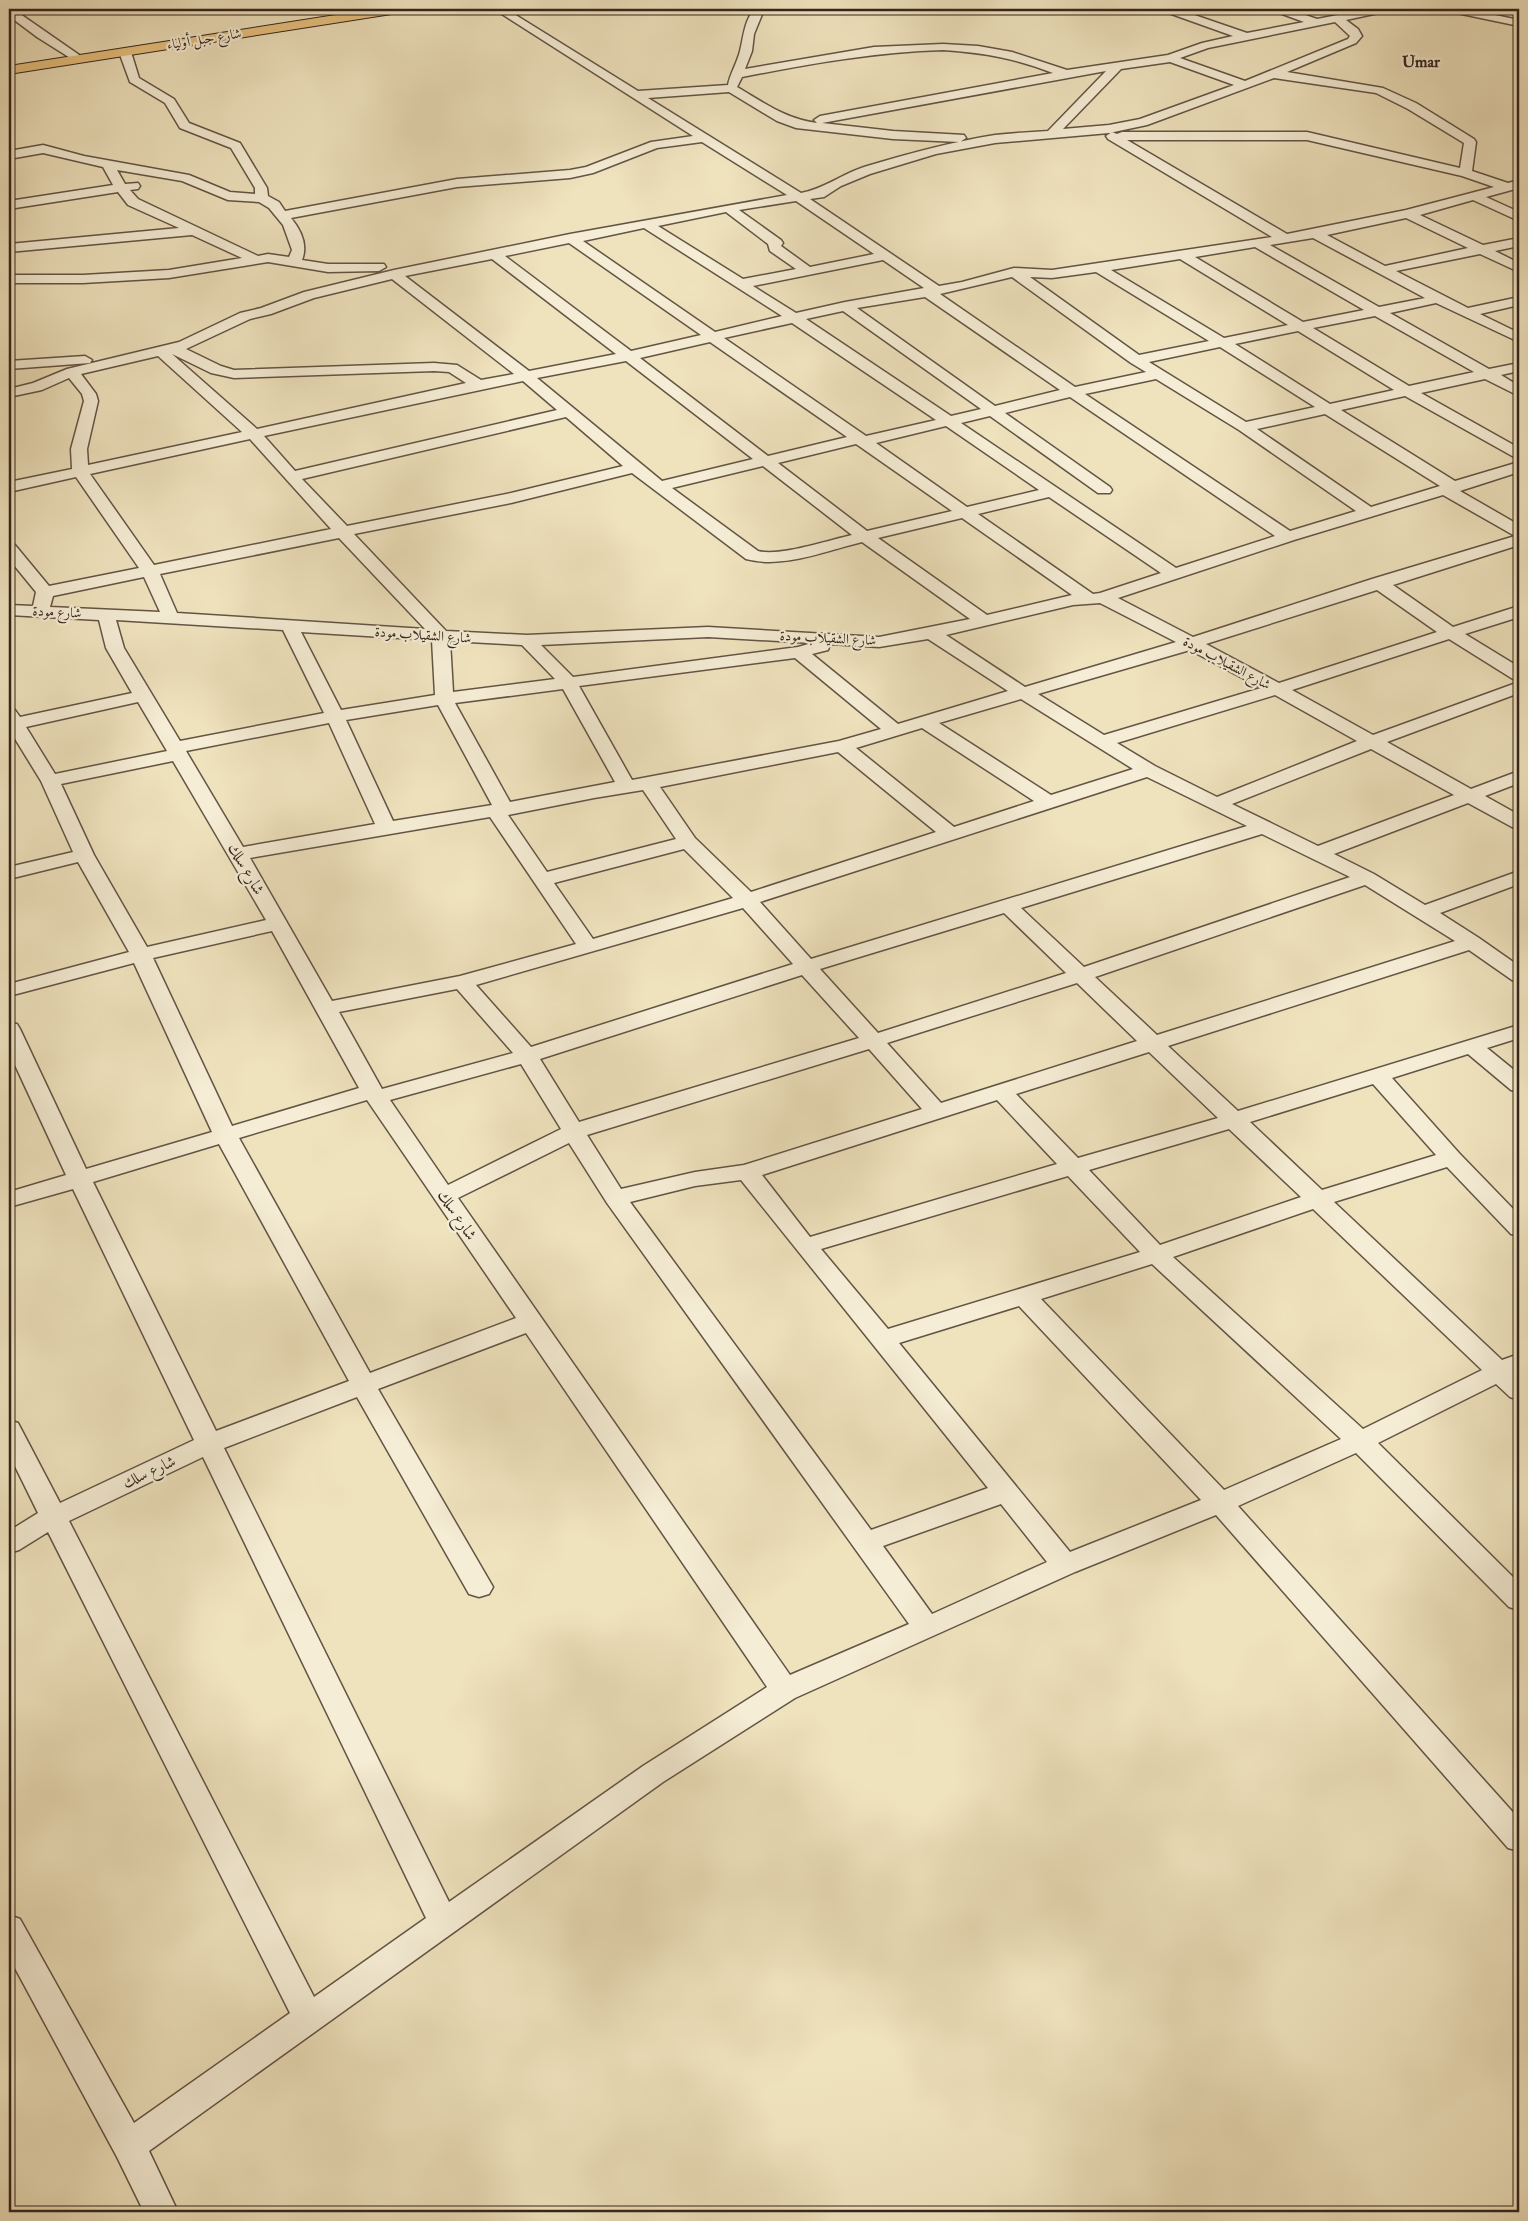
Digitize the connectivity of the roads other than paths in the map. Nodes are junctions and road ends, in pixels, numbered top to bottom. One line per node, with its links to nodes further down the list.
1 (398, 9): 10 (highway, شارع جبل أولياء)
2 (499, 9): 25 (street)
3 (773, 9): 8 (street)
4 (1167, 9): 14 (street)
5 (1278, 9): 12 (street)
6 (1384, 9): 11 (street)
7 (1452, 9): 13 (street)
8 (757, 10): 20 (street)
9 (9, 11): 17 (street)
10 (371, 11): 15 (highway, شارع جبل أولياء)
11 (1337, 18): 12 (street); 22 (street)
12 (1316, 22): 14 (street)
13 (1519, 23)
14 (1246, 37): 16 (street)
15 (125, 52): 17 (highway, شارع جبل أولياء); 39 (street)
16 (1171, 58): 18 (street); 23 (street)
17 (79, 59): 19 (highway, شارع جبل أولياء)
18 (1117, 67): 21 (street); 27 (street)
19 (9, 70)
20 (737, 74): 21 (street); 24 (street)
21 (1066, 74): 26 (street)
22 (1272, 74): 23 (street); 33 (street)
23 (1244, 85): 27 (street)
24 (731, 88): 25 (street); 26 (street)
25 (637, 96): 29 (street)
26 (796, 124): 30 (street)
27 (1050, 135): 30 (street)
28 (1111, 136): 30 (street); 33 (street); 49 (street)
29 (704, 138): 37 (street); 43 (street)
30 (995, 139): 37 (street)
31 (9, 155): 32 (street)
32 (108, 164): 34 (street); 36 (street)
33 (1466, 173): 35 (street)
34 (185, 178): 36 (street); 39 (street)
35 (1513, 185): 38 (street)
36 (121, 188): 40 (street); 46 (street)
37 (797, 196): 41 (street); 55 (street)
38 (1474, 196): 42 (street); 44 (street)
39 (262, 198): 43 (street)
40 (9, 206)
41 (728, 208): 45 (street); 63 (street)
42 (1408, 214): 47 (street); 53 (street)
43 (284, 215): 58 (street)
44 (1519, 217)
45 (648, 225): 48 (street); 67 (street)
46 (193, 231): 52 (street); 57 (street)
47 (1316, 234): 49 (street); 62 (street)
48 (570, 238): 54 (street); 76 (street)
49 (1285, 239): 51 (street)
50 (1519, 242): 53 (street)
51 (1257, 243): 56 (street); 72 (street)
52 (9, 248)
53 (1483, 250): 61 (street); 62 (street)
54 (494, 254): 59 (street); 81 (street)
55 (885, 256): 63 (street); 68 (street)
56 (1182, 256): 60 (street); 75 (street)
57 (254, 260): 58 (street); 66 (street)
58 (294, 262): 59 (street)
59 (442, 264): 65 (street)
60 (1098, 268): 64 (street); 78 (street)
61 (1519, 268)
62 (1383, 270): 69 (street)
63 (807, 271): 67 (street)
64 (1014, 272): 68 (street); 82 (street)
65 (394, 274): 79 (street); 88 (street)
66 (9, 279)
67 (740, 284): 74 (street)
68 (932, 292): 71 (street); 90 (street)
69 (1438, 299): 72 (street); 73 (street)
70 (1519, 301): 73 (street)
71 (845, 306): 74 (street); 96 (street)
72 (1376, 312): 75 (street); 87 (street)
73 (1465, 312): 77 (street)
74 (793, 317): 76 (street); 97 (street)
75 (1300, 327): 78 (street); 91 (street)
76 (710, 336): 81 (street); 100 (street)
77 (1519, 338)
78 (1221, 342): 82 (street); 94 (street)
79 (164, 349): 80 (street); 89 (street); 99 (street)
80 (137, 356): 83 (street); 85 (street)
81 (630, 356): 88 (street); 101 (street)
82 (1136, 360): 86 (street)
83 (9, 365)
84 (1519, 367): 87 (street)
85 (72, 372): 93 (street); 104 (street)
86 (1159, 374): 90 (street); 98 (street)
87 (1488, 375): 91 (street); 92 (street)
88 (527, 377): 89 (street); 95 (street)
89 (479, 385): 99 (street)
90 (1072, 392): 96 (street); 116 (street)
91 (1408, 392): 94 (street); 102 (street)
92 (1519, 392)
93 (9, 393)
94 (1327, 409): 98 (street); 108 (street)
95 (568, 412): 103 (street); 105 (street)
96 (995, 412): 97 (street); 109 (street)
97 (951, 422): 100 (street); 110 (street)
98 (1244, 427): 112 (street)
99 (254, 434): 104 (street); 105 (street)
100 (861, 441): 101 (street); 111 (street)
101 (766, 461): 106 (street); 115 (street)
102 (1518, 465): 108 (street)
103 (635, 468): 106 (street); 113 (street)
104 (80, 471): 107 (street); 119 (street)
105 (291, 477): 113 (street)
106 (660, 486): 115 (street)
107 (9, 487)
108 (1450, 489): 112 (street); 114 (street)
109 (1104, 490)
110 (1053, 491): 111 (street); 120 (street)
111 (966, 512): 115 (street); 123 (street)
112 (1369, 513): 116 (street)
113 (342, 532): 119 (street); 133 (street)
114 (1519, 532)
115 (864, 536): 129 (street)
116 (1288, 537): 120 (street)
117 (1519, 540): 121 (street)
118 (9, 549): 122 (street)
119 (150, 571): 122 (street); 128 (street)
120 (1173, 574): 123 (street)
121 (1378, 583): 132 (street); 136 (street)
122 (45, 592): 125 (street)
123 (1095, 598): 129 (street, شارع الشقيلاب مودة); 136 (street, شارع الشقيلاب مودة)
124 (9, 610): 125 (street, شارع مودة)
125 (39, 610): 127 (street, شارع مودة)
126 (1519, 611): 132 (street)
127 (106, 614): 128 (street, شارع الشقيلاب مودة); 143 (street, شارع سلك)
128 (171, 618): 130 (street, شارع الشقيلاب مودة)
129 (985, 621): 131 (street, شارع الشقيلاب مودة)
130 (289, 625): 133 (street, شارع الشقيلاب مودة); 145 (street)
131 (931, 633): 135 (street, شارع الشقيلاب مودة); 142 (street)
132 (1451, 633): 138 (street); 141 (street)
133 (441, 636): 134 (street, شارع الشقيلاب مودة); 144 (street)
134 (527, 640): 135 (street, شارع الشقيلاب مودة); 139 (street)
135 (865, 642): 137 (street)
136 (1190, 644): 141 (street, شارع الشقيلاب مودة); 142 (street)
137 (799, 652): 139 (street); 148 (street)
138 (1519, 675)
139 (568, 682): 144 (street); 157 (street)
140 (1519, 688): 150 (street)
141 (1277, 689): 149 (street); 150 (street, شارع الشقيلاب مودة)
142 (1023, 693): 147 (street); 149 (street)
143 (142, 696): 146 (street); 152 (street, شارع سلك)
144 (444, 699): 145 (street); 161 (street)
145 (335, 716): 152 (street); 164 (street)
146 (11, 719): 155 (street)
147 (924, 722): 148 (street); 159 (street)
148 (893, 729): 151 (street)
149 (1100, 742): 153 (street)
150 (1371, 742): 158 (street, شارع الشقيلاب مودة); 160 (street)
151 (842, 746): 156 (street); 165 (street)
152 (176, 751): 155 (street); 168 (street, شارع سلك)
153 (1148, 770): 159 (street); 160 (street)
154 (1519, 776): 158 (street)
155 (50, 781): 169 (street)
156 (648, 784): 157 (street); 166 (street)
157 (626, 786): 161 (street)
158 (1467, 796): 162 (street, شارع الشقيلاب مودة); 167 (street)
159 (1050, 803): 165 (street)
160 (1215, 804): 163 (street)
161 (499, 810): 164 (street); 173 (street)
162 (1519, 824)
163 (1265, 826): 167 (street); 175 (street)
164 (386, 828): 168 (street)
165 (952, 835): 174 (street)
166 (688, 842): 173 (street); 174 (street)
167 (1318, 853): 172 (street)
168 (238, 854): 177 (street, شارع سلك)
169 (84, 855): 170 (street); 180 (street)
170 (9, 873)
171 (1519, 877): 176 (street)
172 (1367, 878): 176 (street); 182 (street)
173 (541, 880): 179 (street)
174 (747, 900): 179 (street); 181 (street)
175 (1008, 906): 181 (street); 182 (street)
176 (1422, 913): 178 (street)
177 (278, 923): 180 (street); 186 (street, شارع سلك)
178 (1472, 942): 183 (street); 190 (street)
179 (588, 947): 184 (street)
180 (141, 955): 185 (street); 200 (street)
181 (805, 967): 189 (street); 192 (street)
182 (1081, 975): 189 (street); 190 (street)
183 (1519, 976)
184 (462, 982): 186 (street); 192 (street)
185 (9, 990)
186 (327, 1008): 196 (street, شارع سلك)
187 (9, 1029): 204 (street)
188 (1519, 1031): 191 (street)
189 (873, 1041): 197 (street); 199 (street)
190 (1153, 1044): 195 (street); 198 (street)
191 (1471, 1046): 193 (street); 194 (street)
192 (527, 1056): 196 (street); 199 (street)
193 (1378, 1076): 198 (street); 201 (street)
194 (1519, 1085)
195 (1001, 1091): 197 (street); 202 (street)
196 (374, 1094): 200 (street); 205 (street, شارع سلك)
197 (937, 1112): 203 (street)
198 (1234, 1120): 202 (street); 208 (street)
199 (575, 1131): 205 (street); 206 (street)
200 (225, 1134): 204 (street); 217 (street)
201 (1451, 1158): 208 (street); 209 (street)
202 (1073, 1168): 211 (street); 212 (street)
203 (747, 1172): 206 (street); 211 (street)
204 (80, 1180): 207 (street); 221 (street)
205 (444, 1196): 214 (street, شارع سلك)
206 (614, 1198): 225 (street)
207 (9, 1200)
208 (1316, 1200): 212 (street); 216 (street)
209 (1511, 1207): 210 (street)
210 (1519, 1229)
211 (805, 1246): 215 (street)
212 (1156, 1255): 213 (street); 220 (street)
213 (1024, 1296): 215 (street); 223 (street)
214 (530, 1322): 217 (street, شارع سلك); 231 (street)
215 (883, 1339): 222 (street)
216 (1509, 1367): 218 (street); 220 (street)
217 (364, 1386): 221 (street, شارع سلك); 228 (street)
218 (1519, 1391)
219 (9, 1429): 224 (street)
220 (1360, 1441): 223 (street); 229 (street)
221 (210, 1443): 224 (street, شارع سلك); 233 (street)
222 (1006, 1492): 225 (street); 227 (street)
223 (1220, 1503): 227 (street); 232 (street)
224 (53, 1517): 226 (street, شارع سلك); 235 (street)
225 (866, 1542): 230 (street)
226 (9, 1543)
227 (1065, 1565): 230 (street)
228 (479, 1587)
229 (1519, 1600)
230 (928, 1628): 231 (street)
231 (785, 1690): 233 (street)
232 (1519, 1839)
233 (443, 1922): 235 (street)
234 (9, 1928): 236 (street)
235 (309, 2018): 236 (street)
236 (129, 2146): 237 (street)
237 (161, 2212)

